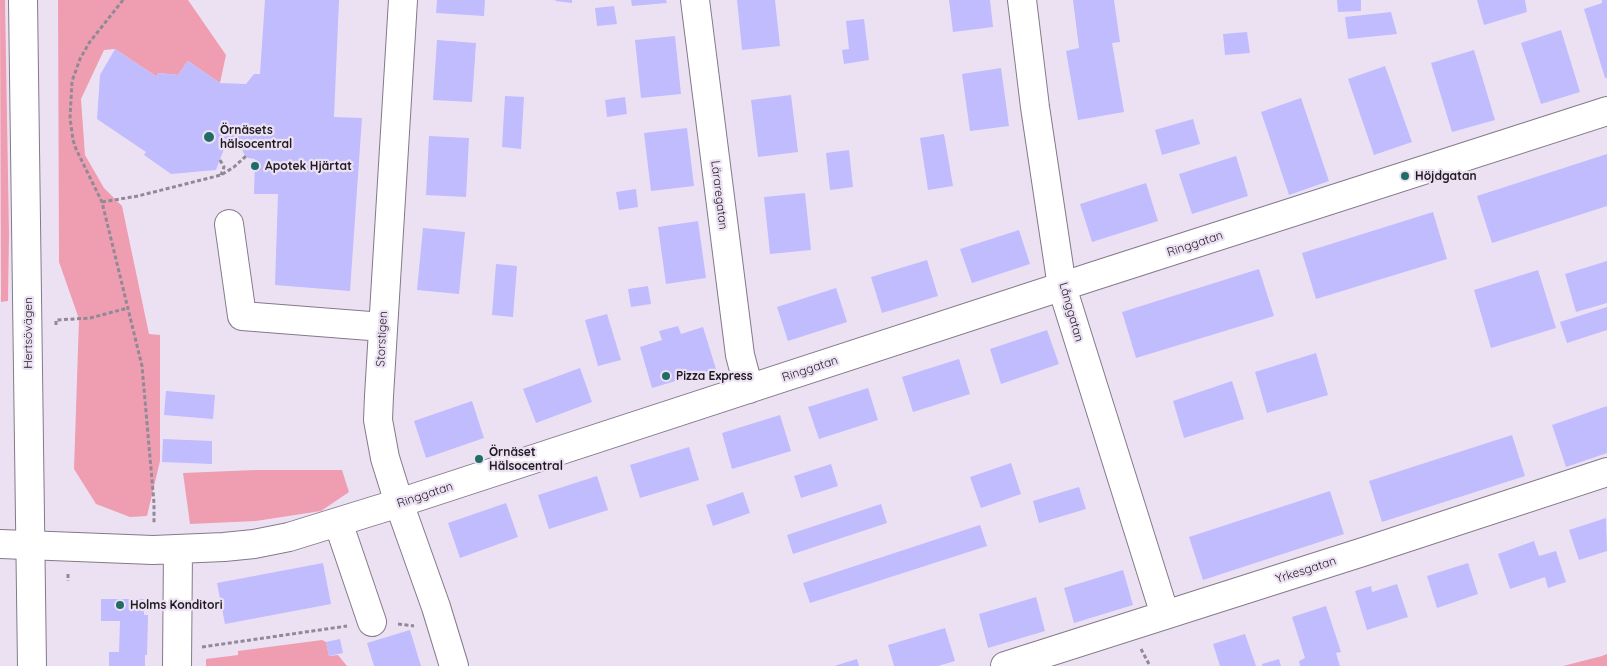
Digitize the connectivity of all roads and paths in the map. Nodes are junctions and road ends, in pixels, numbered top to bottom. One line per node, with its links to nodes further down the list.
1 (23, 0): 21 (street, Hertsövägen)
2 (123, 0): 10 (path)
3 (403, 0): 15 (street, Storstigen)
4 (696, 0): 16 (street, Läraregatan)
5 (1022, 0): 12 (street, Långgatan)
6 (1607, 111): 12 (street, Ringgatan)
7 (246, 156): 9 (path)
8 (220, 160): 9 (path)
9 (221, 175): 10 (path)
10 (102, 202): 13 (path)
11 (229, 224): 15 (street)
12 (1062, 287): 16 (street, Ringgatan); 23 (street, Långgatan)
13 (128, 308): 14 (path); 22 (path)
14 (56, 320)
15 (383, 327): 18 (street, Storstigen)
16 (748, 389): 18 (street, Ringgatan)
17 (1607, 472): 23 (street, Yrkesgatan)
18 (399, 503): 19 (street, Ringgatan); 27 (street, Storstigen)
19 (338, 522): 22 (street, Ringgatan); 24 (street)
20 (0, 544): 21 (street, Ringgatan)
21 (29, 545): 22 (street, Ringgatan); 26 (street, Hertsövägen)
22 (165, 549): 25 (street)
23 (1165, 615): 28 (street, Yrkesgatan)
24 (372, 622): 25 (path)
25 (177, 658)
26 (32, 666)
27 (454, 666)
28 (1005, 666)

